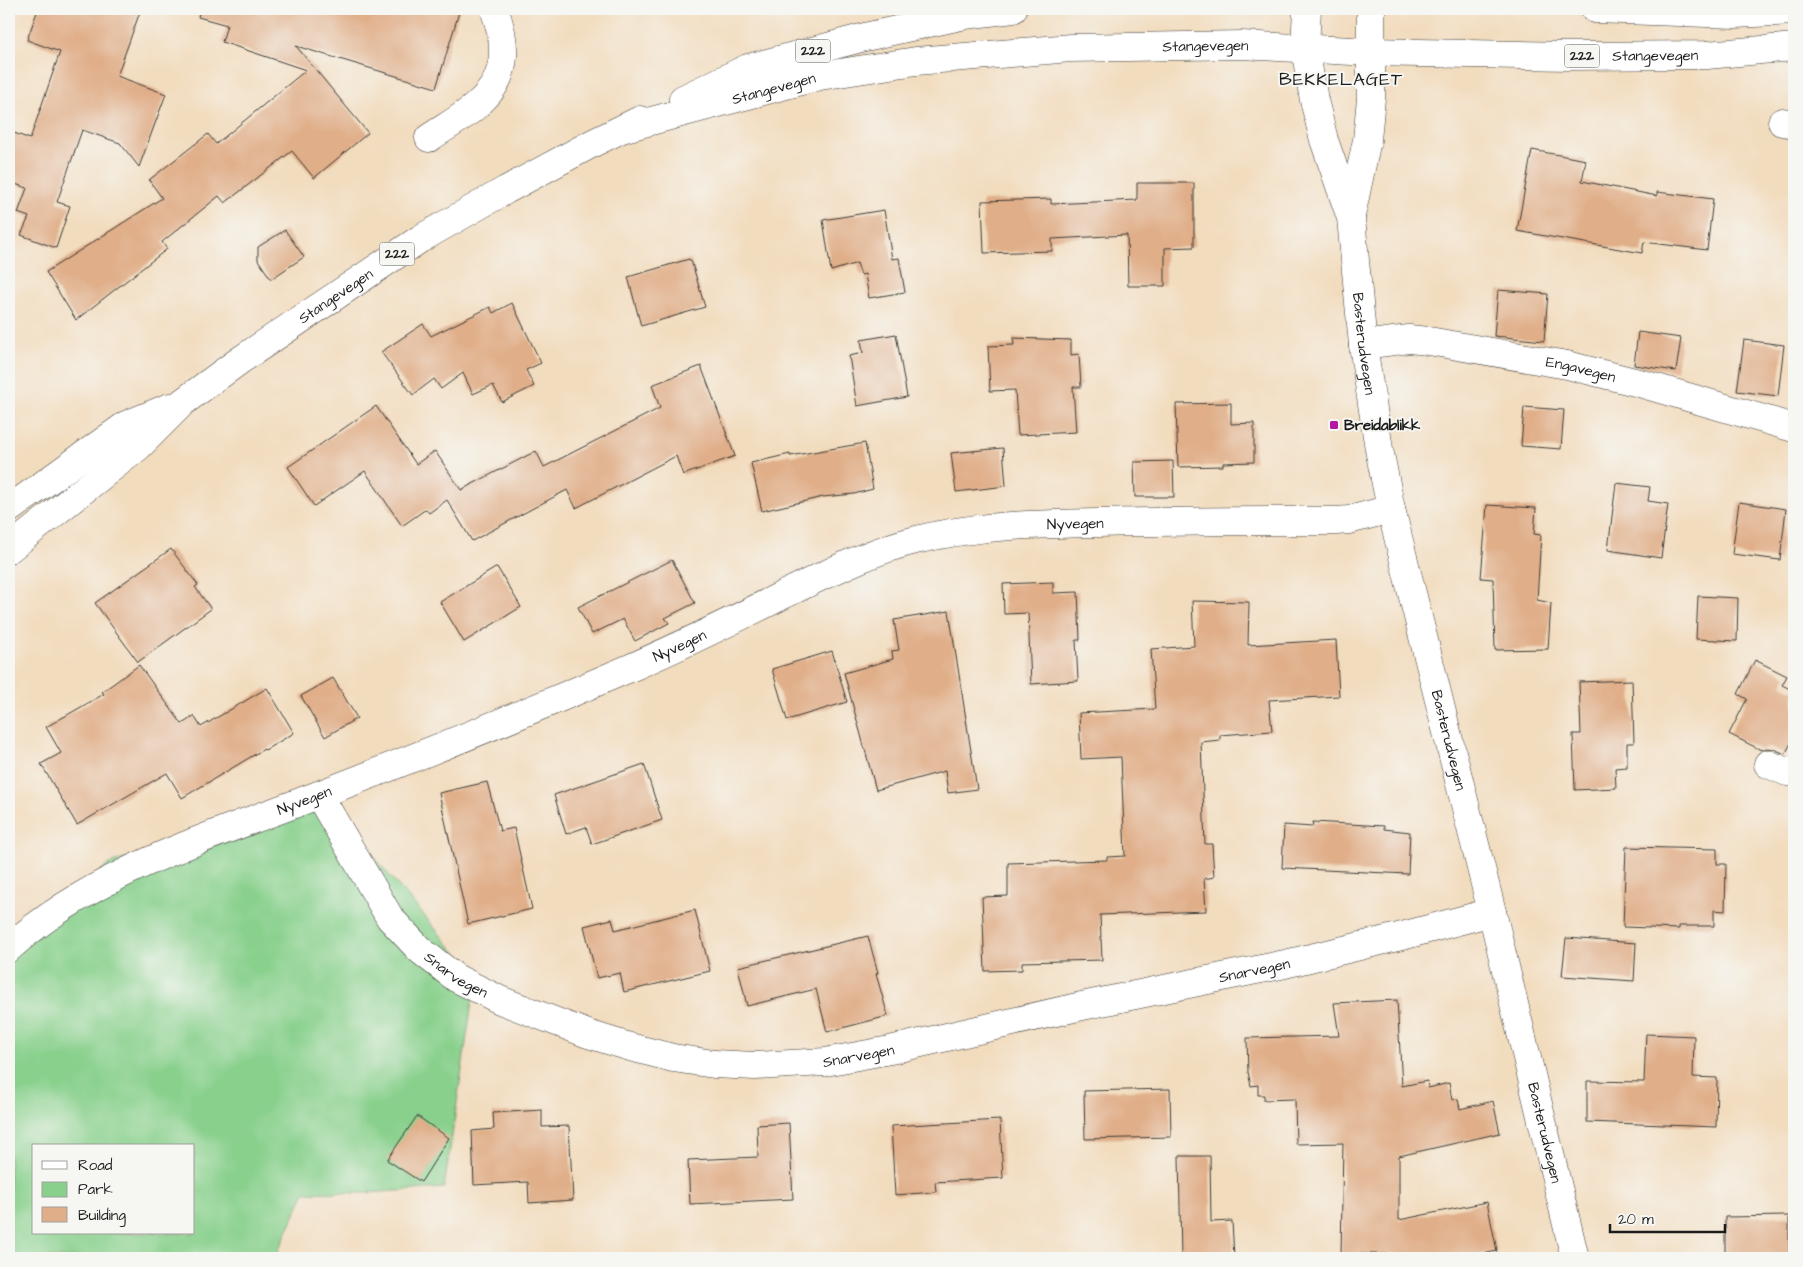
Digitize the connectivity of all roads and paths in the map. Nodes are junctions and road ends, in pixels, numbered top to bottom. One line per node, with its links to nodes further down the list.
1 (494, 9): 11 (main road)
2 (1013, 9): 10 (main road, Stangevegen / 222)
3 (1307, 9): 8 (main road, Basterudvegen)
4 (1371, 9): 9 (main road, Basterudvegen)
5 (1595, 9): 6 (main road)
6 (1794, 11)
7 (1794, 47): 9 (main road, Stangevegen / 222)
8 (1305, 48): 9 (main road, Stangevegen / 222); 10 (main road, Stangevegen / 222); 12 (main road, Basterudvegen)
9 (1370, 52): 12 (main road, Basterudvegen)
10 (625, 128): 14 (main road, Stangevegen / 222)
11 (429, 138)
12 (1351, 218): 13 (main road, Basterudvegen)
13 (1362, 345): 15 (main road, Engavegen); 17 (main road, Basterudvegen)
14 (183, 402): 16 (main road, Stangevegen / 222); 18 (main road, Stangevegen / 222)
15 (1794, 428)
16 (9, 509)
17 (1391, 509): 21 (main road, Nyvegen); 22 (main road, Basterudvegen)
18 (9, 549)
19 (1768, 764): 20 (main road)
20 (1794, 772)
21 (319, 795): 22 (main road, Snarvegen); 23 (main road, Nyvegen)
22 (1492, 912): 24 (main road, Basterudvegen)
23 (9, 948)
24 (1575, 1258)

